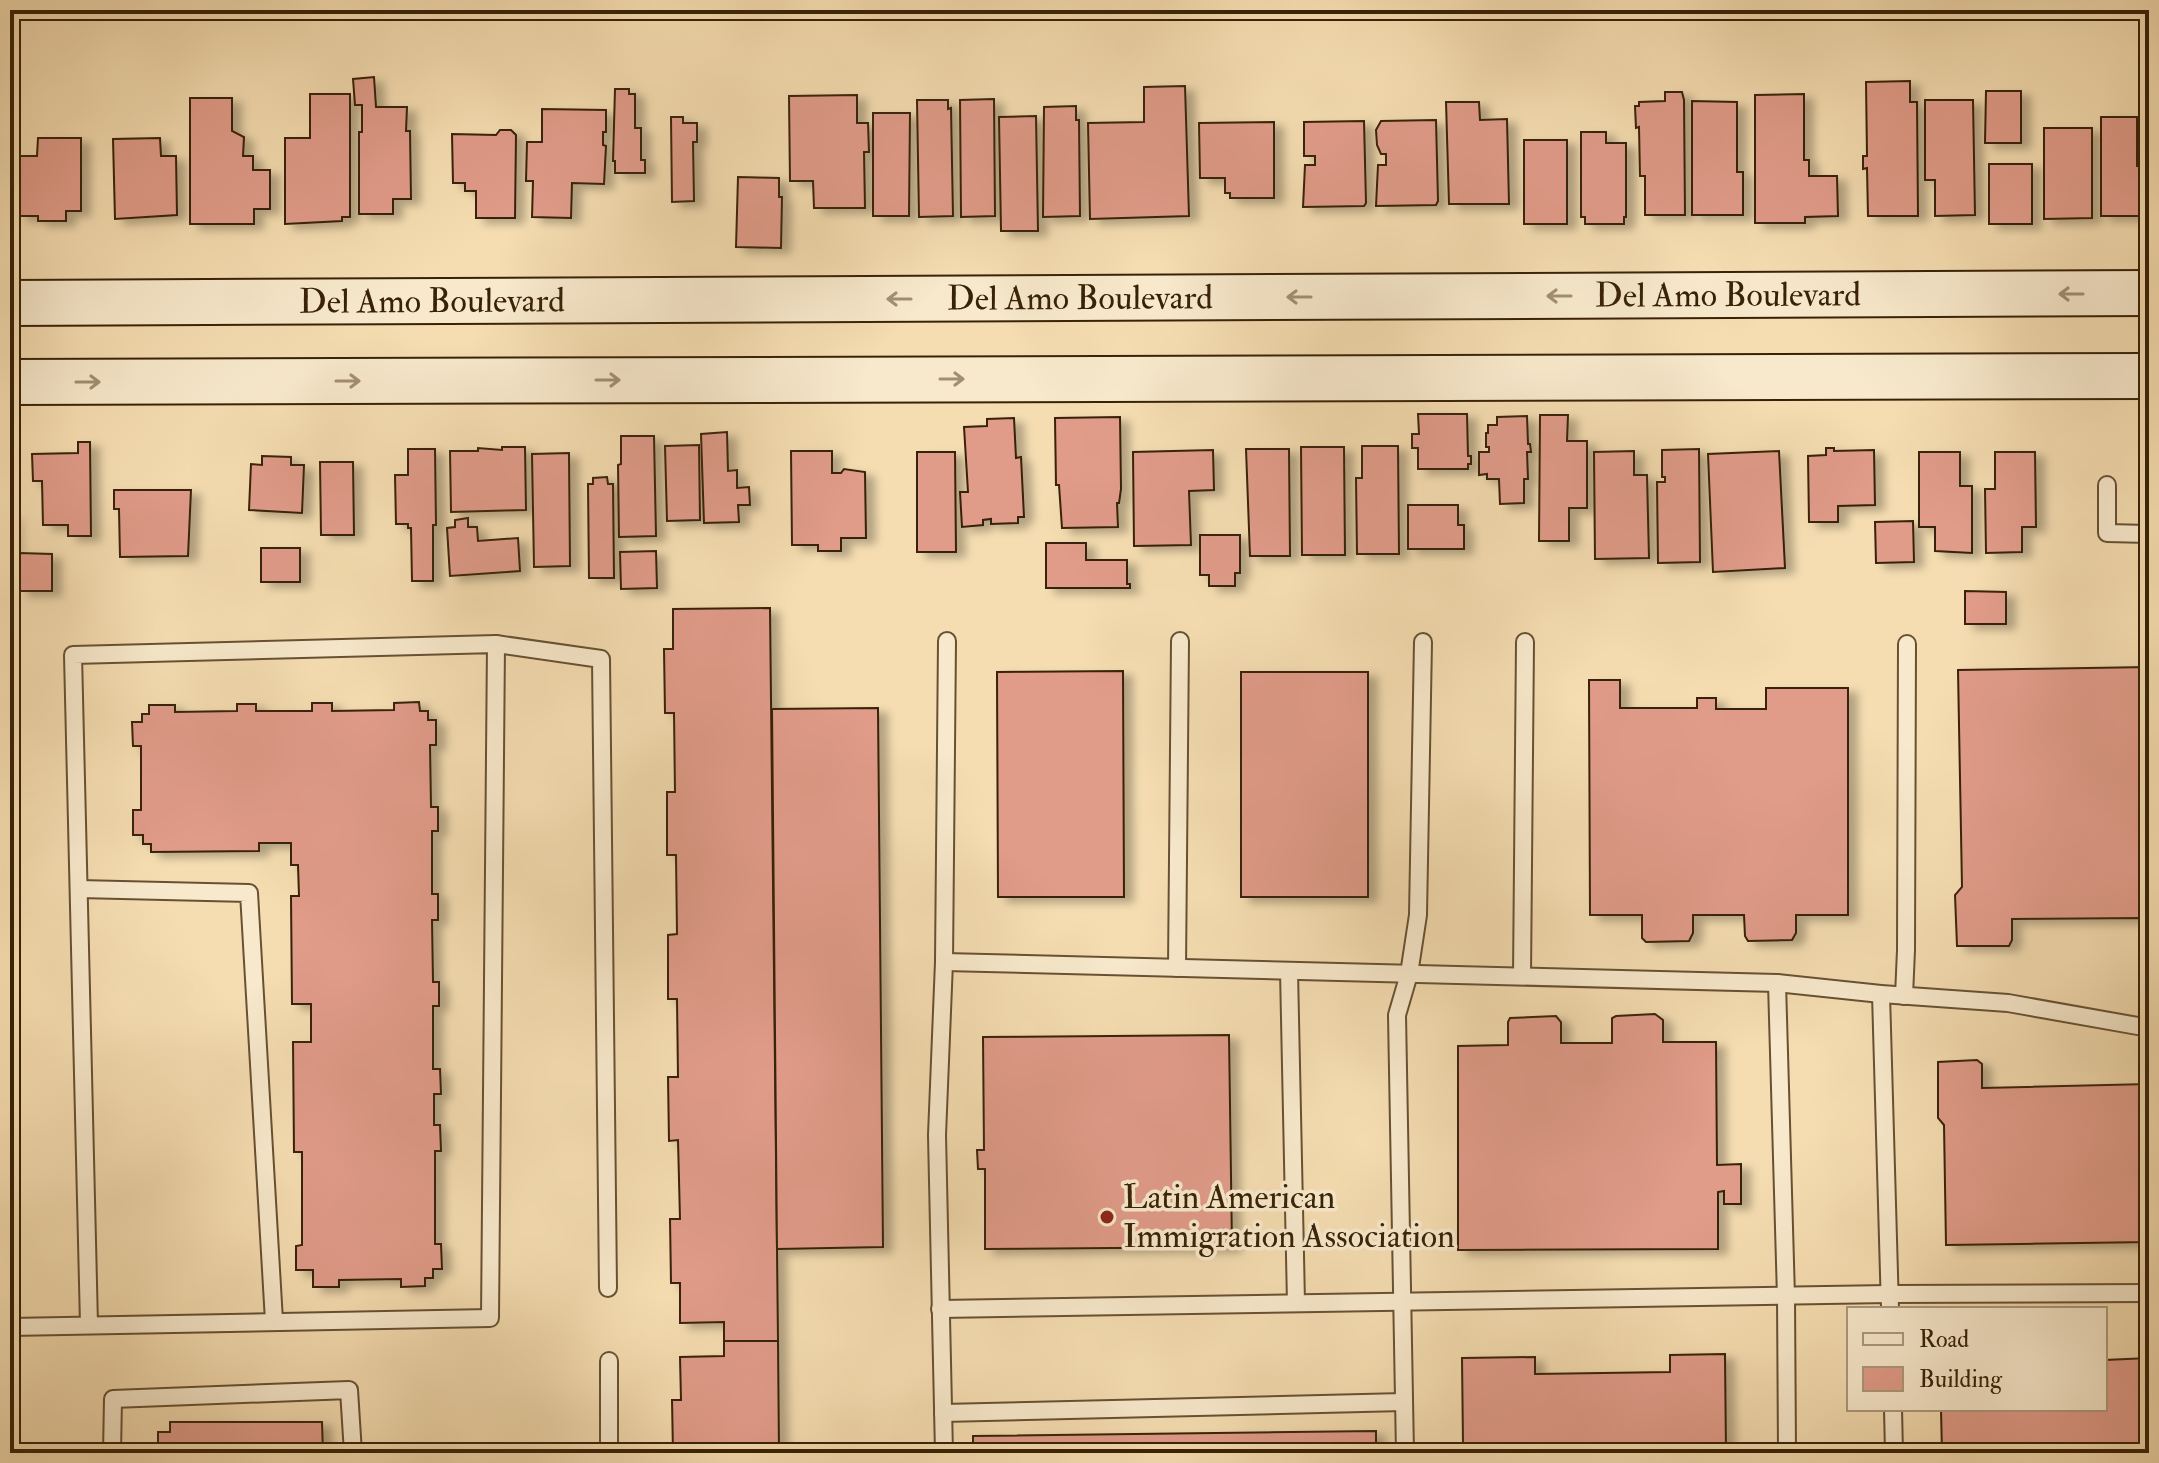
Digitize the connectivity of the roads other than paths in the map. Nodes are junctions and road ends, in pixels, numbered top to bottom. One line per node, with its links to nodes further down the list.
1 (2149, 293): 2 (main road, Del Amo Boulevard, one-way to 2)
2 (10, 303)
3 (2149, 376): 4 (main road, one-way to 3)
4 (10, 382)
5 (2107, 485): 6 (lane)
6 (2149, 534)
7 (947, 641): 14 (lane)
8 (1180, 641): 15 (lane)
9 (1423, 642): 17 (lane)
10 (1525, 642): 18 (lane)
11 (496, 644): 13 (lane); 23 (lane); 30 (lane)
12 (1907, 644): 21 (lane)
13 (79, 889): 30 (lane); 31 (lane)
14 (944, 962): 15 (lane); 29 (lane)
15 (1177, 968): 16 (lane)
16 (1289, 971): 17 (lane); 28 (lane)
17 (1409, 974): 18 (lane); 26 (lane)
18 (1522, 976): 19 (lane)
19 (1777, 983): 20 (lane); 25 (lane)
20 (1881, 994): 21 (lane); 27 (lane)
21 (1904, 996): 22 (lane)
22 (2149, 1028)
23 (608, 1288)
24 (2149, 1293): 27 (lane)
25 (1786, 1297): 26 (lane); 27 (lane); 42 (lane)
26 (1402, 1301): 28 (lane); 34 (lane)
27 (1889, 1302)
28 (1296, 1303): 29 (lane)
29 (940, 1309): 36 (lane)
30 (274, 1321): 31 (lane)
31 (89, 1325): 32 (lane)
32 (10, 1327)
33 (609, 1361): 39 (lane)
34 (1404, 1402): 36 (lane); 41 (lane)
35 (1893, 1411): 43 (lane)
36 (943, 1413): 40 (lane)
37 (112, 1453): 38 (lane)
38 (353, 1453)
39 (609, 1453)
40 (944, 1453)
41 (1405, 1453)
42 (1787, 1453)
43 (1894, 1453)

